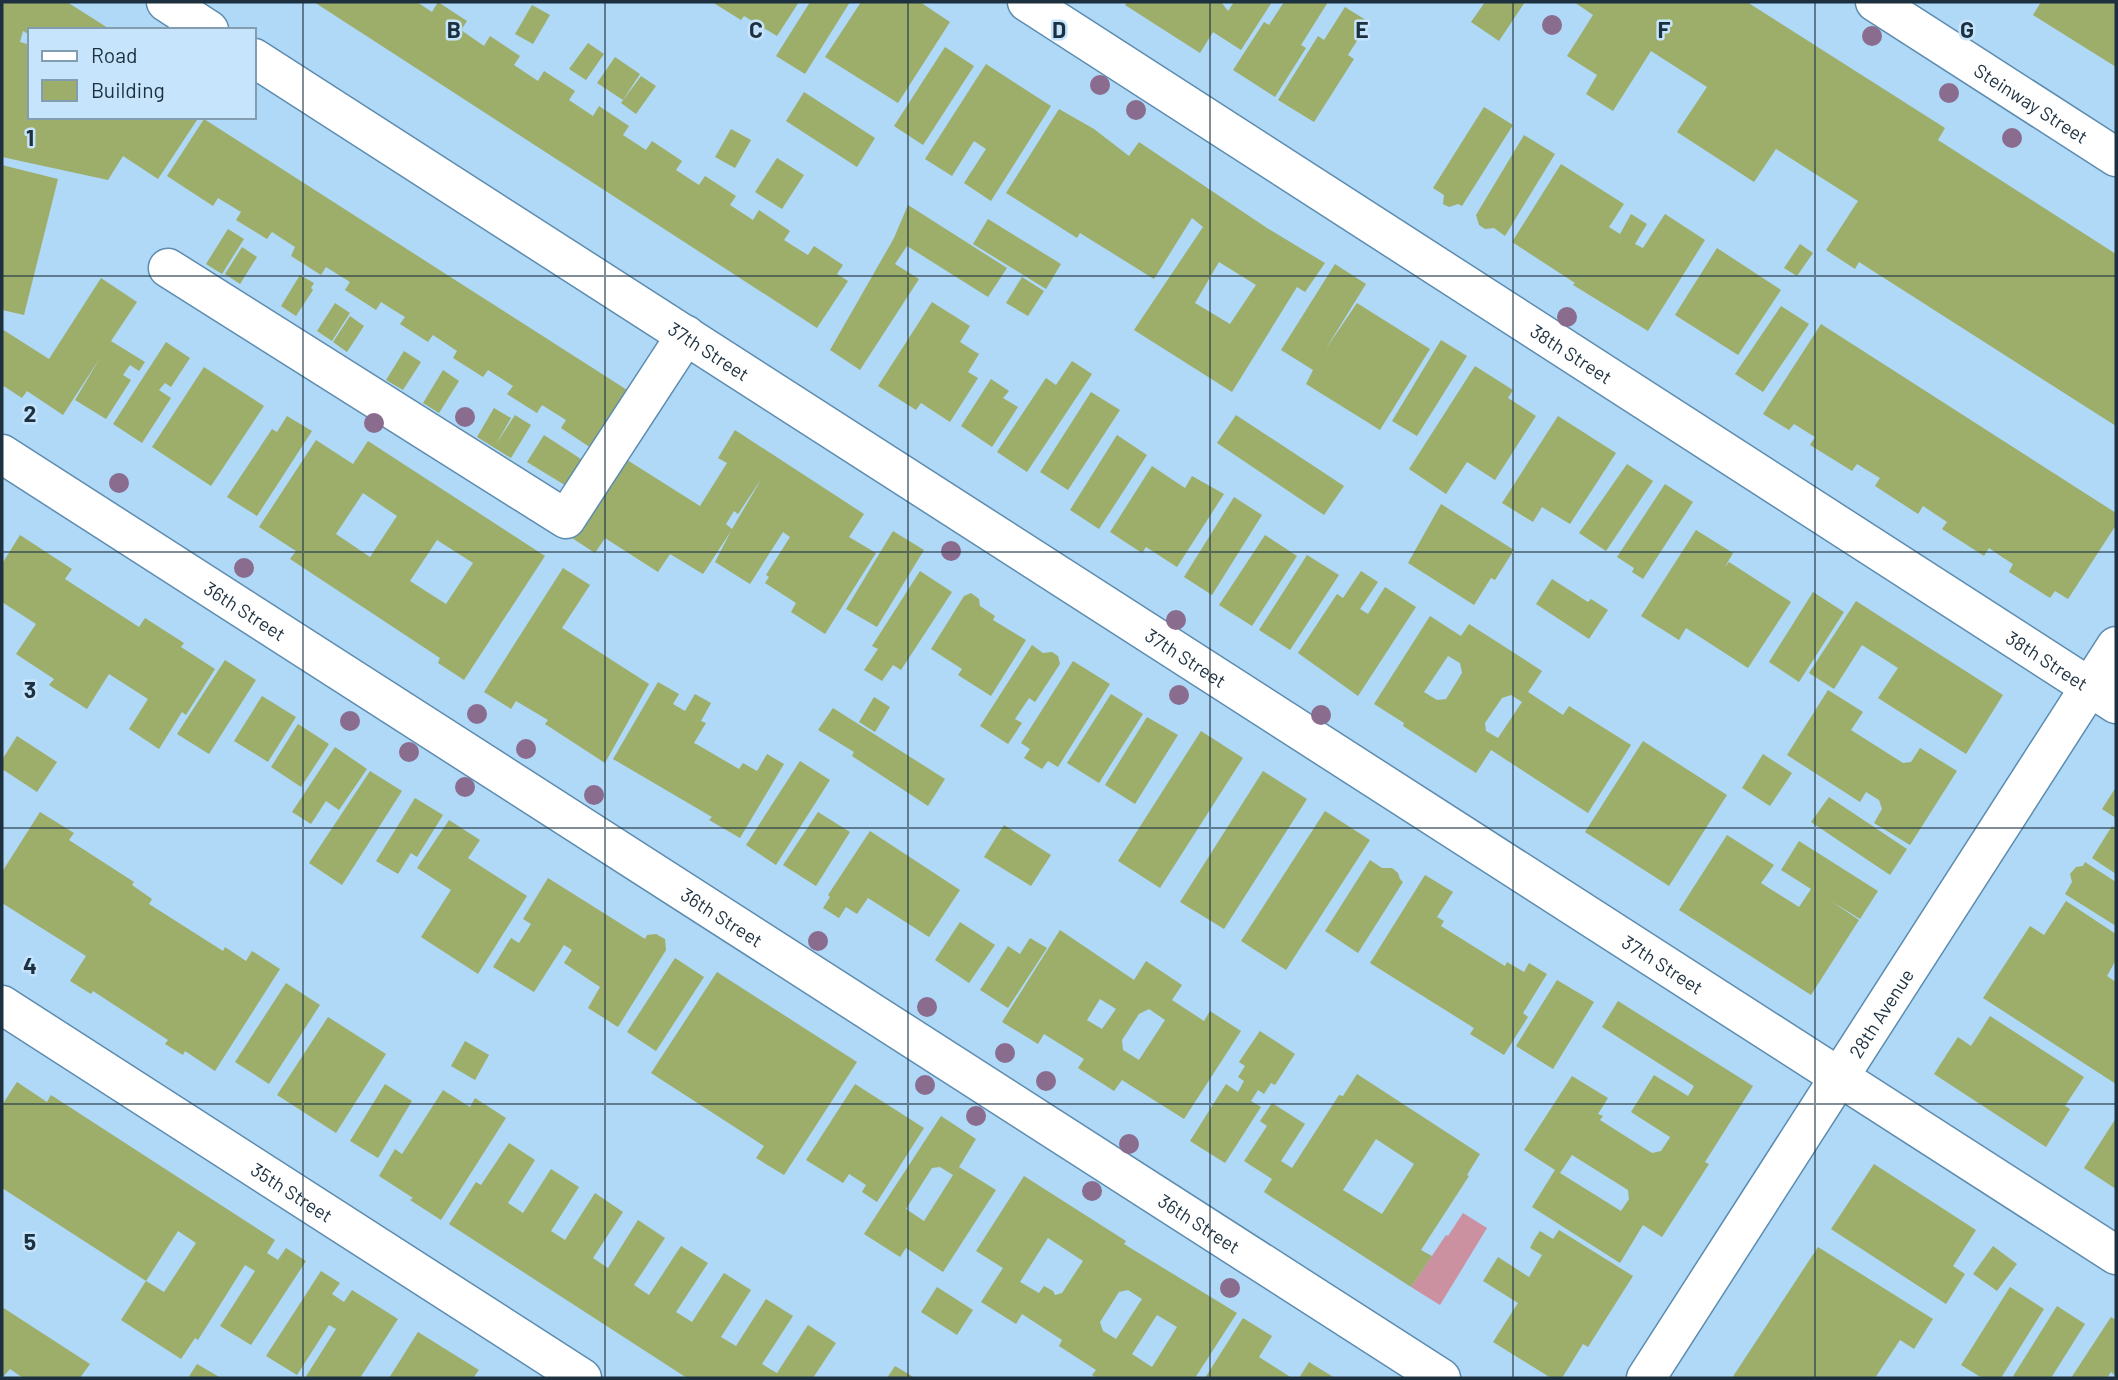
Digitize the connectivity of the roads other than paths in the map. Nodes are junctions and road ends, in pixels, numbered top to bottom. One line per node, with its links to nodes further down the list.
1 (166, 2): 4 (street)
2 (1027, 2): 11 (street, 38th Street)
3 (1875, 2): 6 (street, Steinway Street)
4 (206, 28)
5 (256, 59): 8 (street, 37th Street)
6 (2116, 157)
7 (168, 268): 8 (street)
8 (686, 335): 13 (street, 37th Street)
9 (2, 454): 16 (street, 36th Street)
10 (2116, 646): 11 (street, 28th Avenue)
11 (2103, 695): 13 (street, 28th Avenue)
12 (2, 1005): 15 (street, 35th Street)
13 (1840, 1078): 14 (street, 37th Street); 17 (street, 28th Avenue)
14 (2116, 1255)
15 (582, 1378)
16 (1441, 1378)
17 (1646, 1378)

